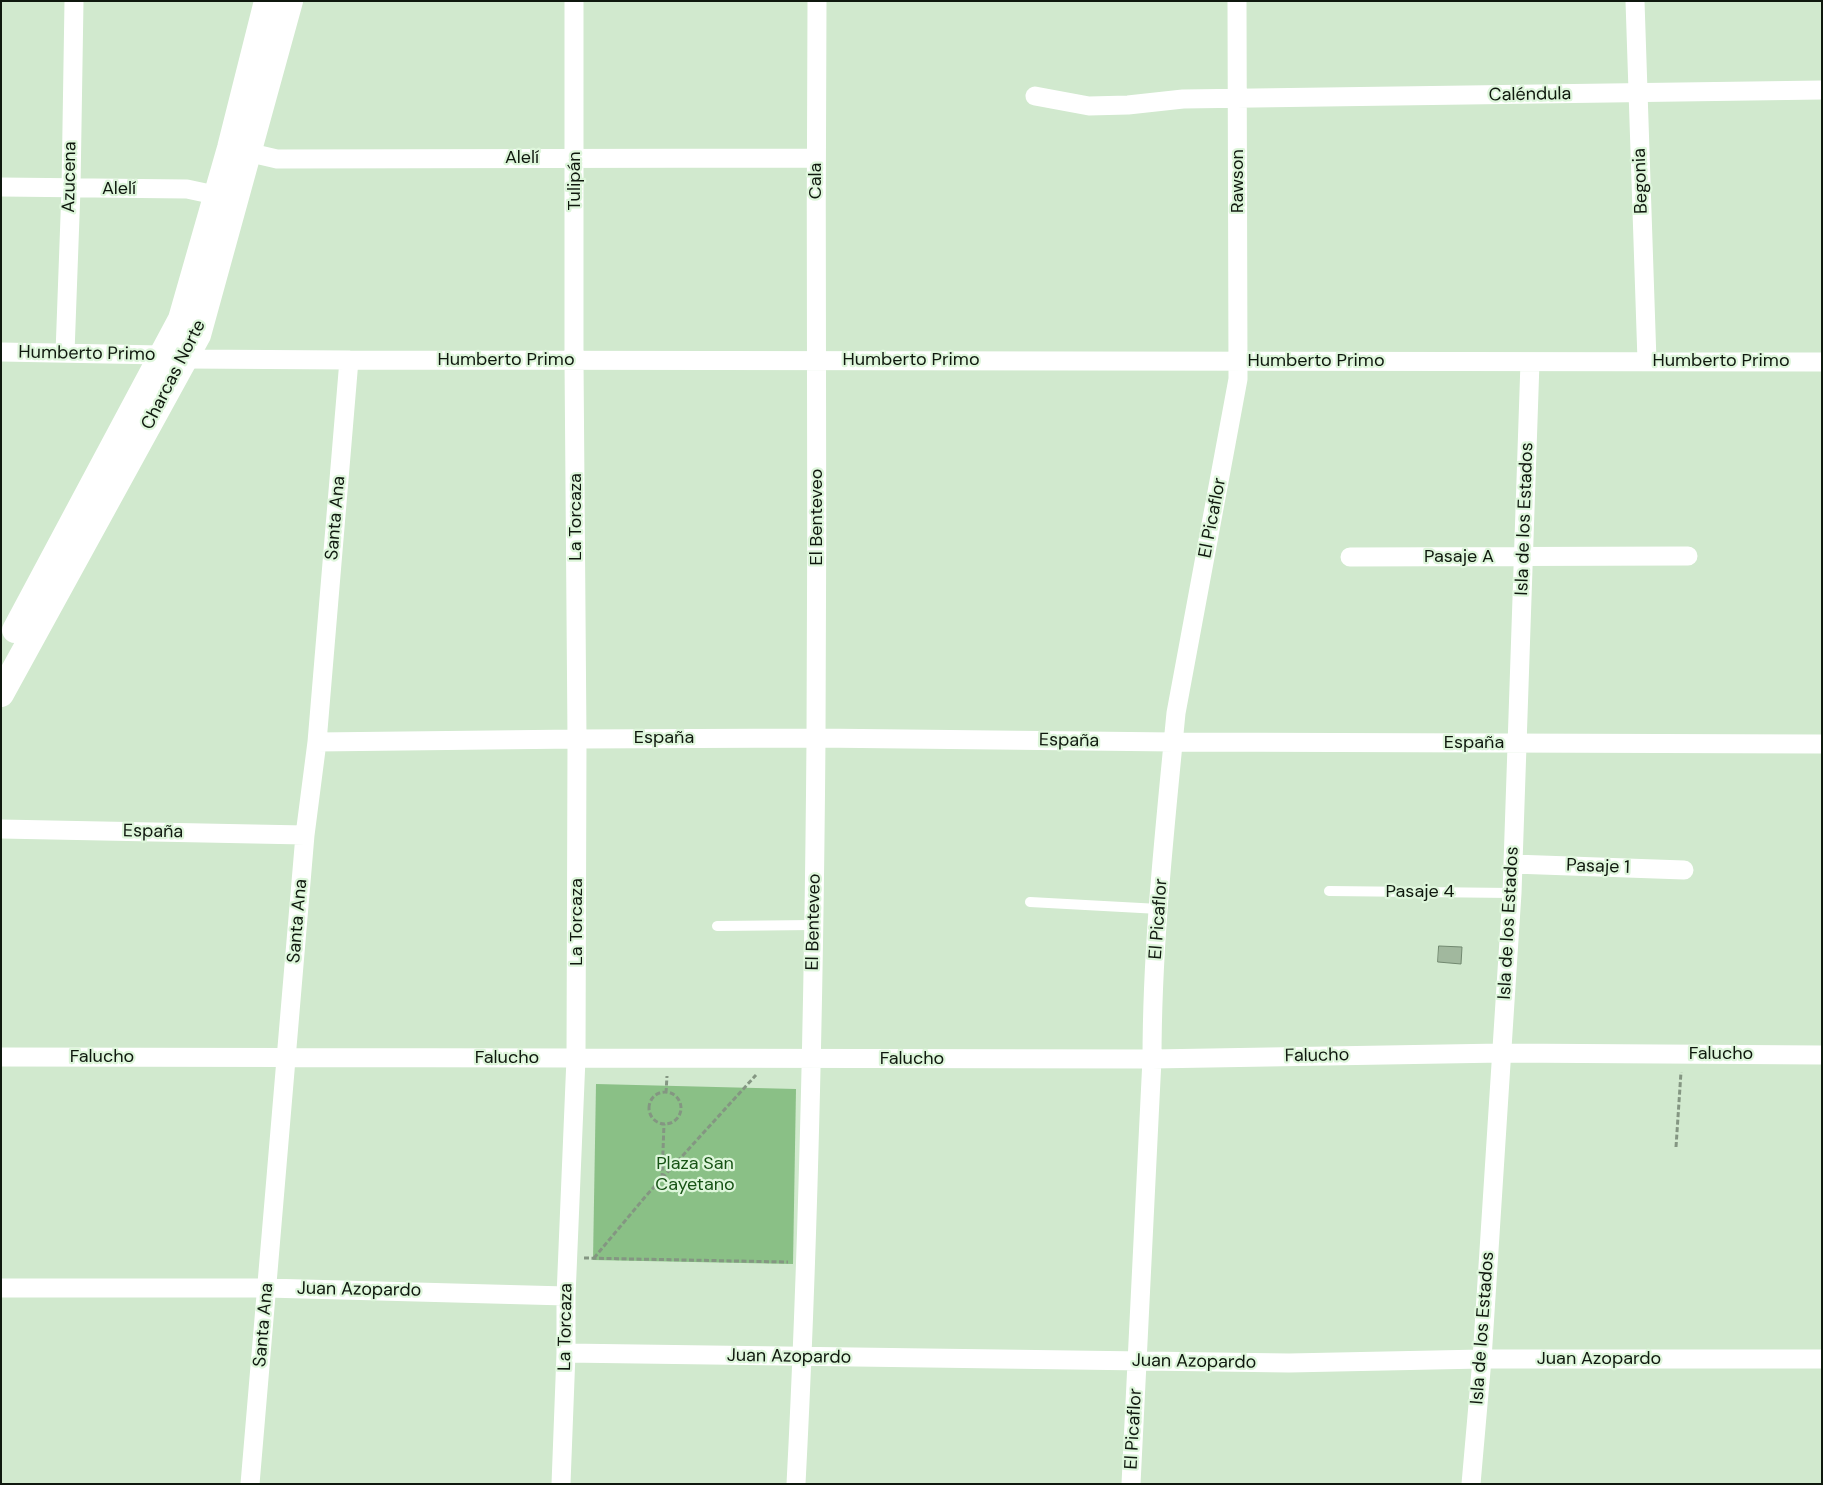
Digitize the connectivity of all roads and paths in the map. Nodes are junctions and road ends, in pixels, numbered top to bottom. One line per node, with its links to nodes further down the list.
1 (74, 1): 16 (street, Azucena)
2 (267, 1): 12 (street, Charcas Norte)
3 (290, 1): 12 (street, Charcas Norte)
4 (574, 1): 13 (street, Tulipán)
5 (817, 1): 14 (street, Cala)
6 (1237, 1): 11 (street, Rawson)
7 (1635, 1): 9 (street, Begonia)
8 (1822, 90): 9 (street, Caléndula)
9 (1638, 93): 11 (street, Caléndula); 25 (street, Begonia)
10 (1035, 96): 11 (street, Caléndula)
11 (1238, 99): 24 (street, Rawson)
12 (239, 151): 13 (street, Alelí); 17 (street, Charcas Norte)
13 (575, 158): 14 (street, Alelí); 22 (street, Tulipán)
14 (816, 158): 23 (street, Cala)
15 (1, 187): 16 (street, Alelí)
16 (70, 189): 17 (street, Alelí); 19 (street, Azucena)
17 (226, 197): 20 (street, Charcas Norte)
18 (1, 352): 19 (street, Humberto Primo)
19 (65, 353): 20 (street, Humberto Primo)
20 (174, 357): 21 (street, Humberto Primo); 31 (street, Charcas Norte)
21 (349, 360): 22 (street, Humberto Primo); 36 (street, Santa Ana)
22 (574, 360): 23 (street, Humberto Primo); 35 (street, La Torcaza)
23 (817, 360): 24 (street, Humberto Primo); 34 (street, El Benteveo)
24 (1239, 361): 26 (street, Humberto Primo); 37 (street, El Picaflor)
25 (1647, 361): 26 (street, Humberto Primo); 27 (street, Humberto Primo)
26 (1530, 362): 29 (street, Isla de los Estados)
27 (1822, 362)
28 (1350, 556): 29 (street, Pasaje A)
29 (1525, 556): 30 (street, Pasaje A); 38 (street, Isla de los Estados)
30 (1688, 556)
31 (16, 630): 32 (street, Charcas Norte); 33 (street, Charcas Norte)
32 (1, 657)
33 (1, 694)
34 (816, 738): 35 (street, España); 37 (street, España); 48 (street, El Benteveo)
35 (577, 739): 36 (street, España); 55 (street, La Torcaza)
36 (317, 742): 41 (street, Santa Ana)
37 (1174, 742): 38 (street, España); 47 (street, El Picaflor)
38 (1518, 743): 39 (street, España); 42 (street, Isla de los Estados)
39 (1822, 744)
40 (1, 829): 41 (street, España)
41 (305, 835): 54 (street, Santa Ana)
42 (1513, 864): 43 (street, Pasaje 1); 45 (street, Isla de los Estados)
43 (1684, 870)
44 (1328, 891): 45 (lane, Pasaje 4)
45 (1512, 892): 50 (street, Isla de los Estados)
46 (1030, 902): 47 (lane)
47 (1159, 909): 58 (street, El Picaflor)
48 (814, 925): 49 (lane); 57 (street, El Benteveo)
49 (716, 926)
50 (1502, 1053): 51 (street, Falucho); 58 (street, Falucho); 70 (street, Isla de los Estados)
51 (1682, 1054): 52 (street, Falucho); 60 (path)
52 (1822, 1055)
53 (1, 1057): 54 (street, Falucho)
54 (287, 1057): 55 (street, Falucho); 66 (street, Santa Ana)
55 (576, 1058): 56 (street, Falucho); 62 (street, La Torcaza)
56 (771, 1058): 57 (street, Falucho); 61 (path)
57 (812, 1058): 58 (street, Falucho); 64 (street, El Benteveo)
58 (1152, 1059): 72 (street, El Picaflor)
59 (664, 1124): 59 (path); 61 (path)
60 (1676, 1146)
61 (662, 1179): 63 (path)
62 (567, 1258): 63 (path); 67 (street, La Torcaza)
63 (594, 1258): 64 (path)
64 (806, 1262): 69 (street, El Benteveo)
65 (1, 1288): 66 (street, Juan Azopardo)
66 (266, 1288): 67 (street, Juan Azopardo); 73 (street, Santa Ana)
67 (566, 1296): 68 (street, La Torcaza)
68 (566, 1353): 69 (street, Juan Azopardo); 74 (street, La Torcaza)
69 (803, 1357): 72 (street, Juan Azopardo); 75 (street, El Benteveo)
70 (1482, 1359): 71 (street, Juan Azopardo); 72 (street, Juan Azopardo); 77 (street, Isla de los Estados)
71 (1822, 1359)
72 (1137, 1362): 76 (street, El Picaflor)
73 (250, 1484)
74 (561, 1484)
75 (796, 1484)
76 (1131, 1484)
77 (1471, 1484)

